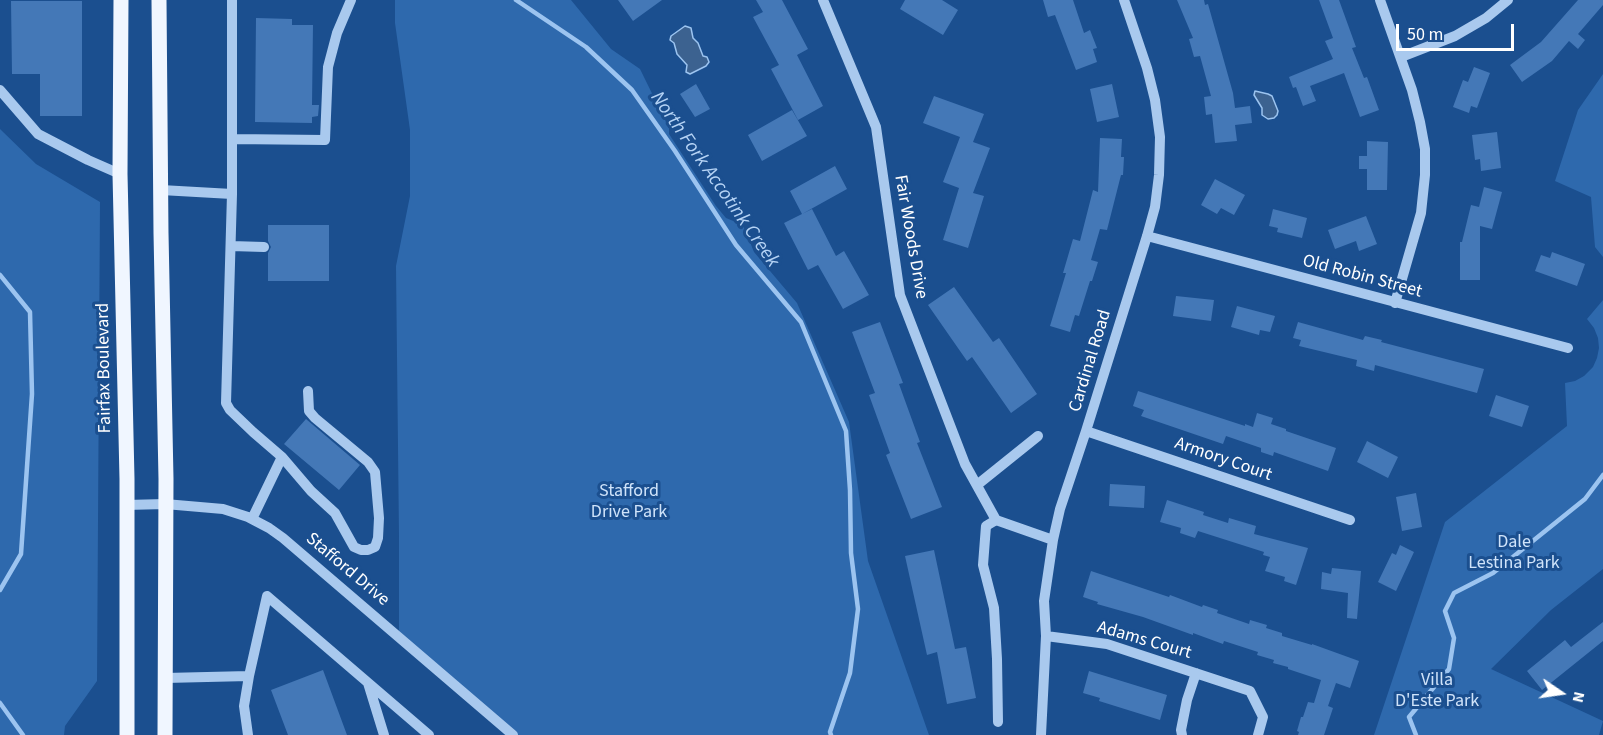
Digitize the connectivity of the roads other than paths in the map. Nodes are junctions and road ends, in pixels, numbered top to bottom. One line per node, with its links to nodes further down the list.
1 (121, 0): 14 (main road, Fairfax Boulevard)
2 (159, 0): 10 (main road)
3 (170, 0): 10 (main road)
4 (232, 0): 13 (street)
5 (351, 0): 13 (street)
6 (823, 0): 26 (street, Fair Woods Drive)
7 (1124, 0): 17 (street, Cardinal Road)
8 (1380, 0): 11 (street)
9 (1508, 0): 11 (street)
10 (159, 53): 15 (main road)
11 (1401, 57): 20 (street)
12 (0, 90): 14 (street)
13 (232, 139): 16 (street)
14 (120, 174): 28 (main road, Fairfax Boulevard)
15 (160, 190): 16 (street); 27 (main road)
16 (232, 194): 18 (street)
17 (1148, 236): 20 (street, Old Robin Street); 23 (street, Cardinal Road)
18 (231, 246): 19 (street); 25 (street)
19 (264, 247)
20 (1395, 303): 21 (street, Old Robin Street)
21 (1568, 348)
22 (308, 391): 25 (street)
23 (1086, 431): 31 (street, Armory Court); 32 (street, Cardinal Road)
24 (1038, 436): 26 (street)
25 (282, 457): 29 (street)
26 (977, 486): 30 (street, Fair Woods Drive)
27 (165, 504): 28 (street, Stafford Drive); 29 (street, Stafford Drive); 36 (main road)
28 (126, 505): 39 (main road, Fairfax Boulevard)
29 (252, 519): 44 (street, Stafford Drive)
30 (996, 520): 32 (street); 38 (street)
31 (1350, 520)
32 (1053, 540): 33 (street, Cardinal Road)
33 (1046, 636): 34 (street, Adams Court); 45 (street, Cardinal Road)
34 (1196, 673): 46 (street, Adams Court); 47 (street, Adams Court)
35 (249, 676): 36 (street); 37 (street); 41 (street)
36 (165, 678): 40 (main road)
37 (368, 683): 42 (street); 43 (street)
38 (998, 722)
39 (127, 735)
40 (165, 735)
41 (248, 735)
42 (384, 735)
43 (429, 735)
44 (513, 735)
45 (1041, 735)
46 (1182, 735)
47 (1258, 735)

